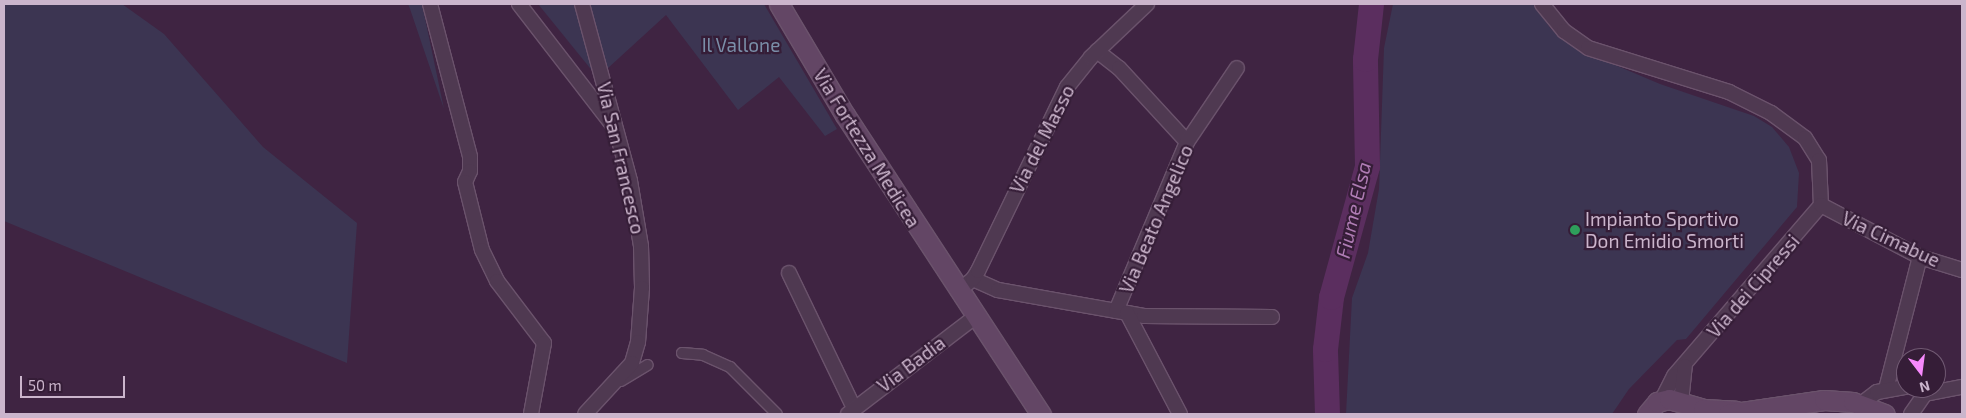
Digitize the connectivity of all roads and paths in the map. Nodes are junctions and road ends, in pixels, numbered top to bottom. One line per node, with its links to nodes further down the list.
1 (430, 4): 33 (street)
2 (519, 4): 9 (street)
3 (582, 4): 9 (street, Via San Francesco)
4 (779, 4): 15 (main road, Via Fortezza Medicea)
5 (1147, 4): 7 (street, Via del Masso)
6 (1542, 4): 11 (street)
7 (1097, 51): 10 (street); 15 (street, Via del Masso)
8 (1238, 68): 10 (street, Via Beato Angelico)
9 (618, 133): 26 (street, Via San Francesco)
10 (1187, 142): 16 (street, Via Beato Angelico)
11 (1821, 205): 12 (street, Via Cimabue); 21 (street, Via dei Cipressi)
12 (1920, 257): 13 (street, Via Cimabue); 25 (street)
13 (1962, 270)
14 (789, 273): 31 (street)
15 (966, 285): 16 (street); 17 (main road, Via Fortezza Medicea)
16 (1122, 312): 18 (street, Via Beato Angelico); 37 (street, Via Beato Angelico)
17 (976, 316): 31 (street, Via Badia); 36 (main road, Via Fortezza Medicea)
18 (1272, 317)
19 (682, 353): 35 (street)
20 (648, 365): 26 (street)
21 (1685, 366): 28 (street, Via dei Cipressi); 30 (street)
22 (1946, 387): 23 (street)
23 (1962, 387)
24 (1896, 388): 25 (street)
25 (1886, 390): 29 (street)
26 (609, 391): 34 (street, Via San Francesco)
27 (1921, 398): 40 (street)
28 (1662, 400): 30 (main road); 38 (main road)
29 (1861, 404): 32 (main road); 39 (main road)
30 (1686, 407): 32 (main road)
31 (851, 411)
32 (1732, 413)
33 (531, 414)
34 (585, 414)
35 (777, 414)
36 (1041, 414)
37 (1180, 414)
38 (1647, 414)
39 (1885, 414)
40 (1911, 414)

